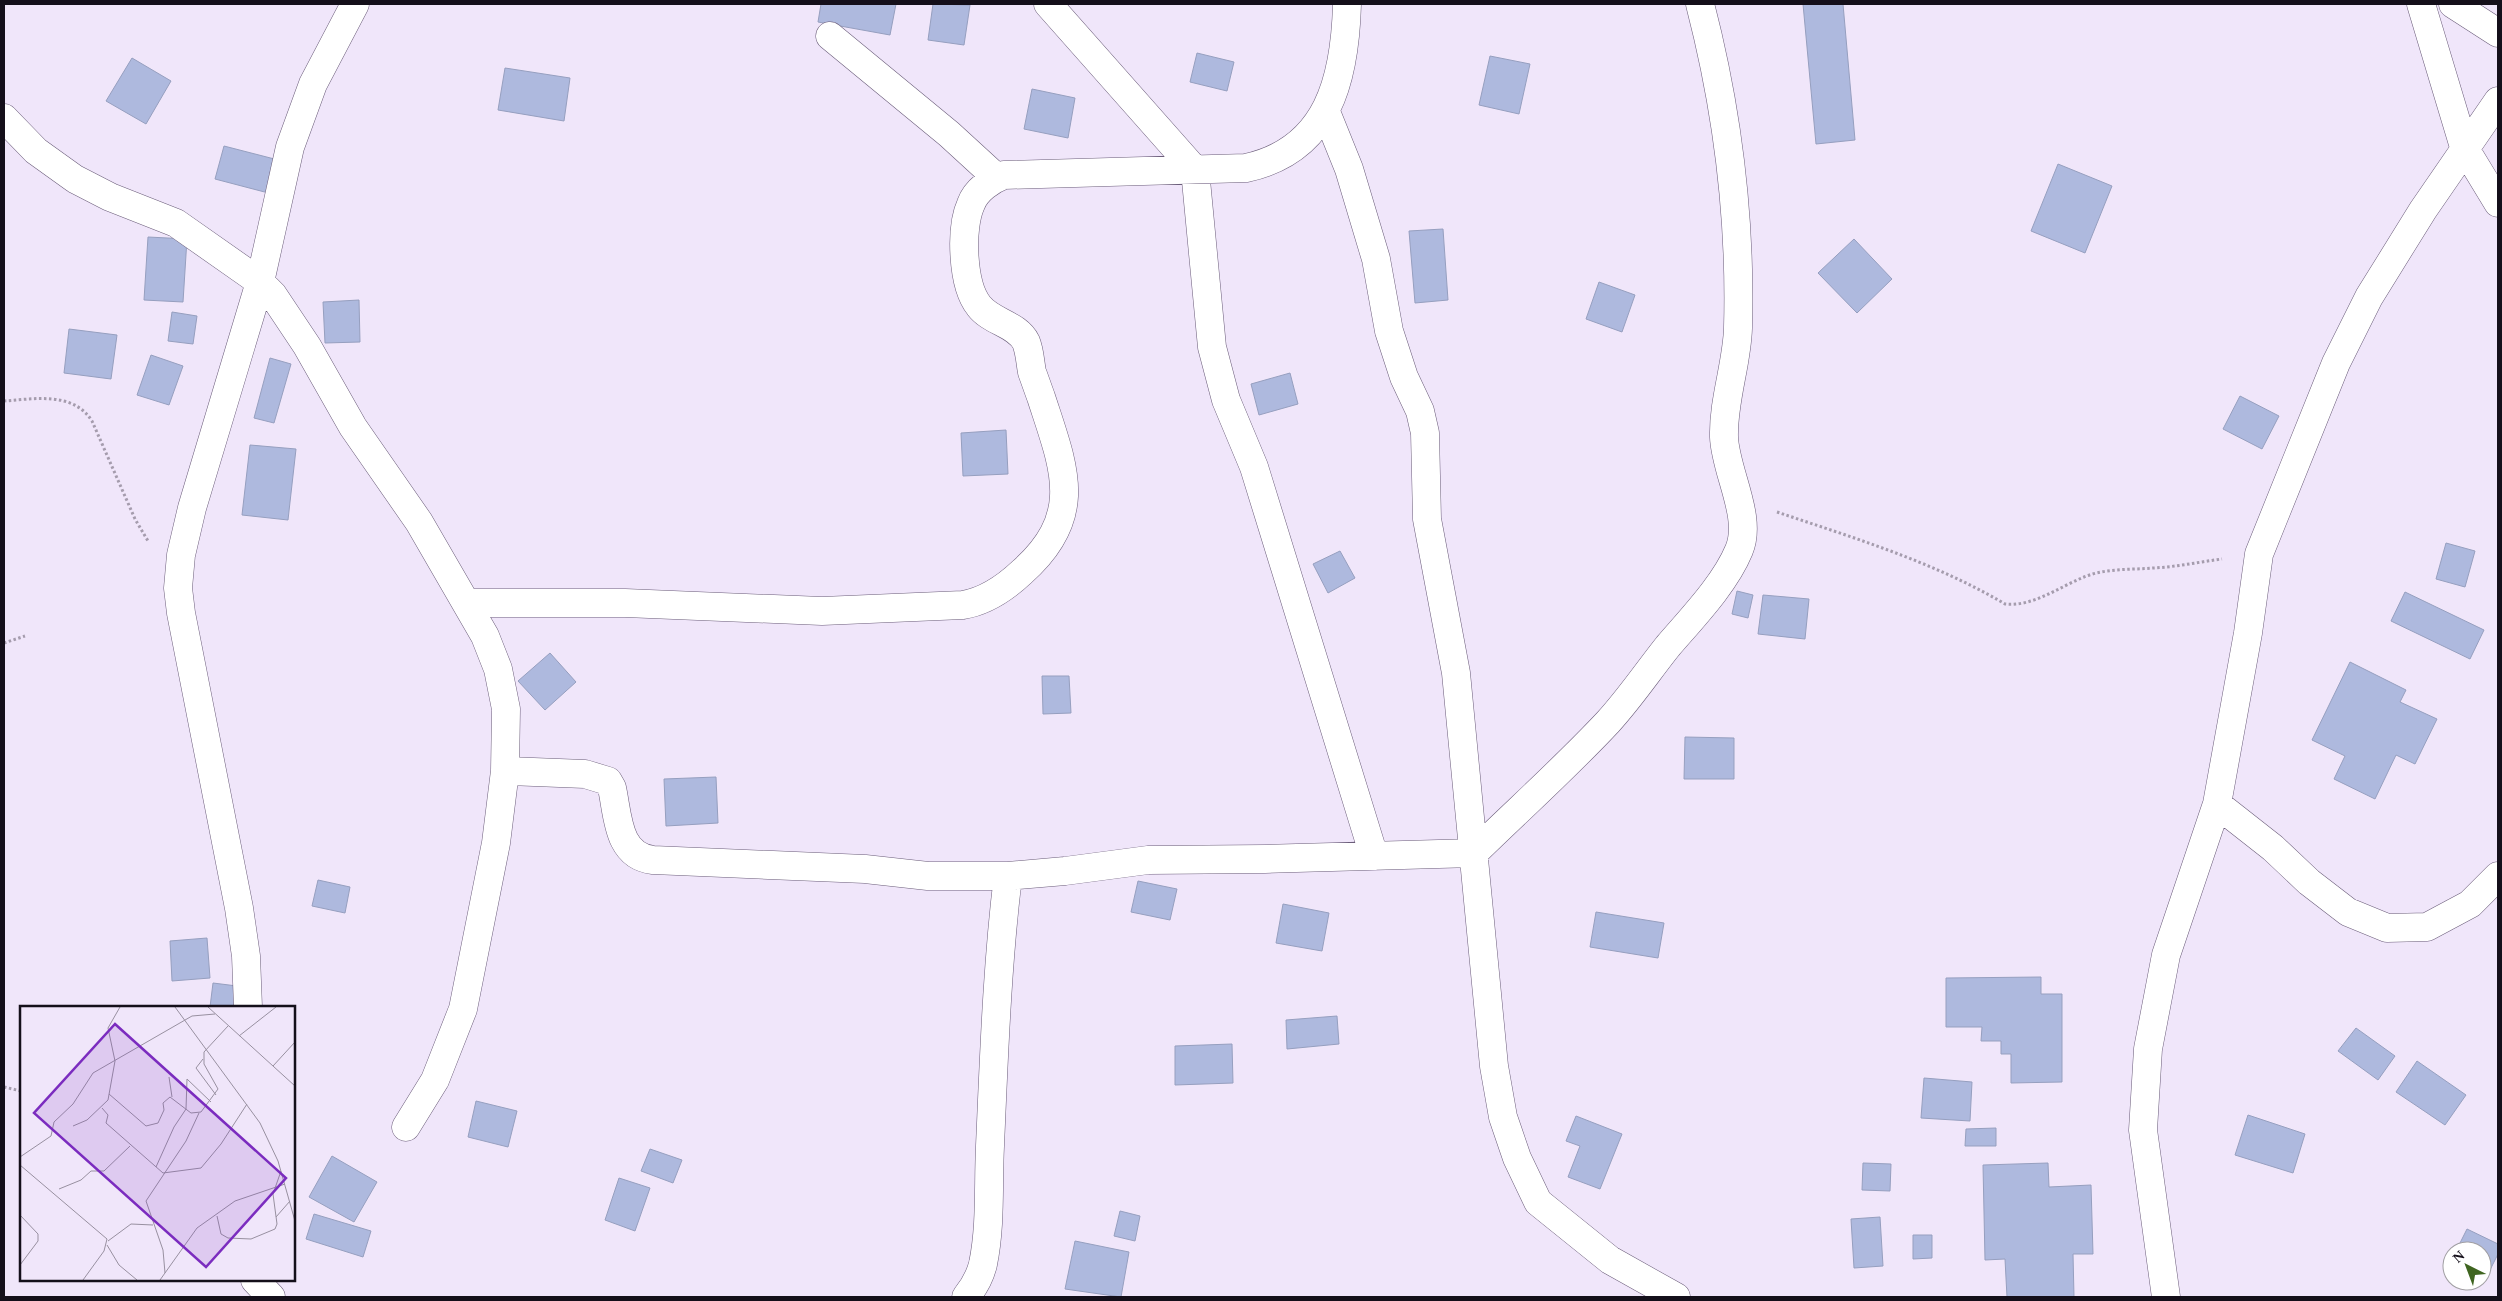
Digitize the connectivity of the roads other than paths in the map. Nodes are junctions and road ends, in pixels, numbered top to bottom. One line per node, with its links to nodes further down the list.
1 (355, 4): 16 (street)
2 (1048, 4): 13 (street)
3 (1347, 4): 10 (street)
4 (1700, 4): 20 (street)
5 (2421, 4): 12 (street)
6 (2453, 4): 7 (street)
7 (2498, 33)
8 (830, 36): 14 (street)
9 (2498, 101): 12 (street)
10 (1326, 112): 13 (street); 20 (street)
11 (4, 118): 16 (street)
12 (2464, 147): 15 (street); 19 (street)
13 (1195, 170): 14 (street); 21 (street)
14 (997, 178): 17 (street)
15 (2498, 204)
16 (260, 282): 17 (street); 24 (street)
17 (466, 603): 18 (street)
18 (505, 771): 22 (street); 25 (street)
19 (2217, 804): 23 (street); 30 (street)
20 (1474, 853): 21 (street); 29 (street)
21 (1374, 856): 22 (street)
22 (1008, 876): 28 (street)
23 (2498, 876)
24 (248, 1006)
25 (406, 1127)
26 (257, 1281): 27 (street)
27 (271, 1297)
28 (966, 1297)
29 (1676, 1297)
30 (2166, 1297)

